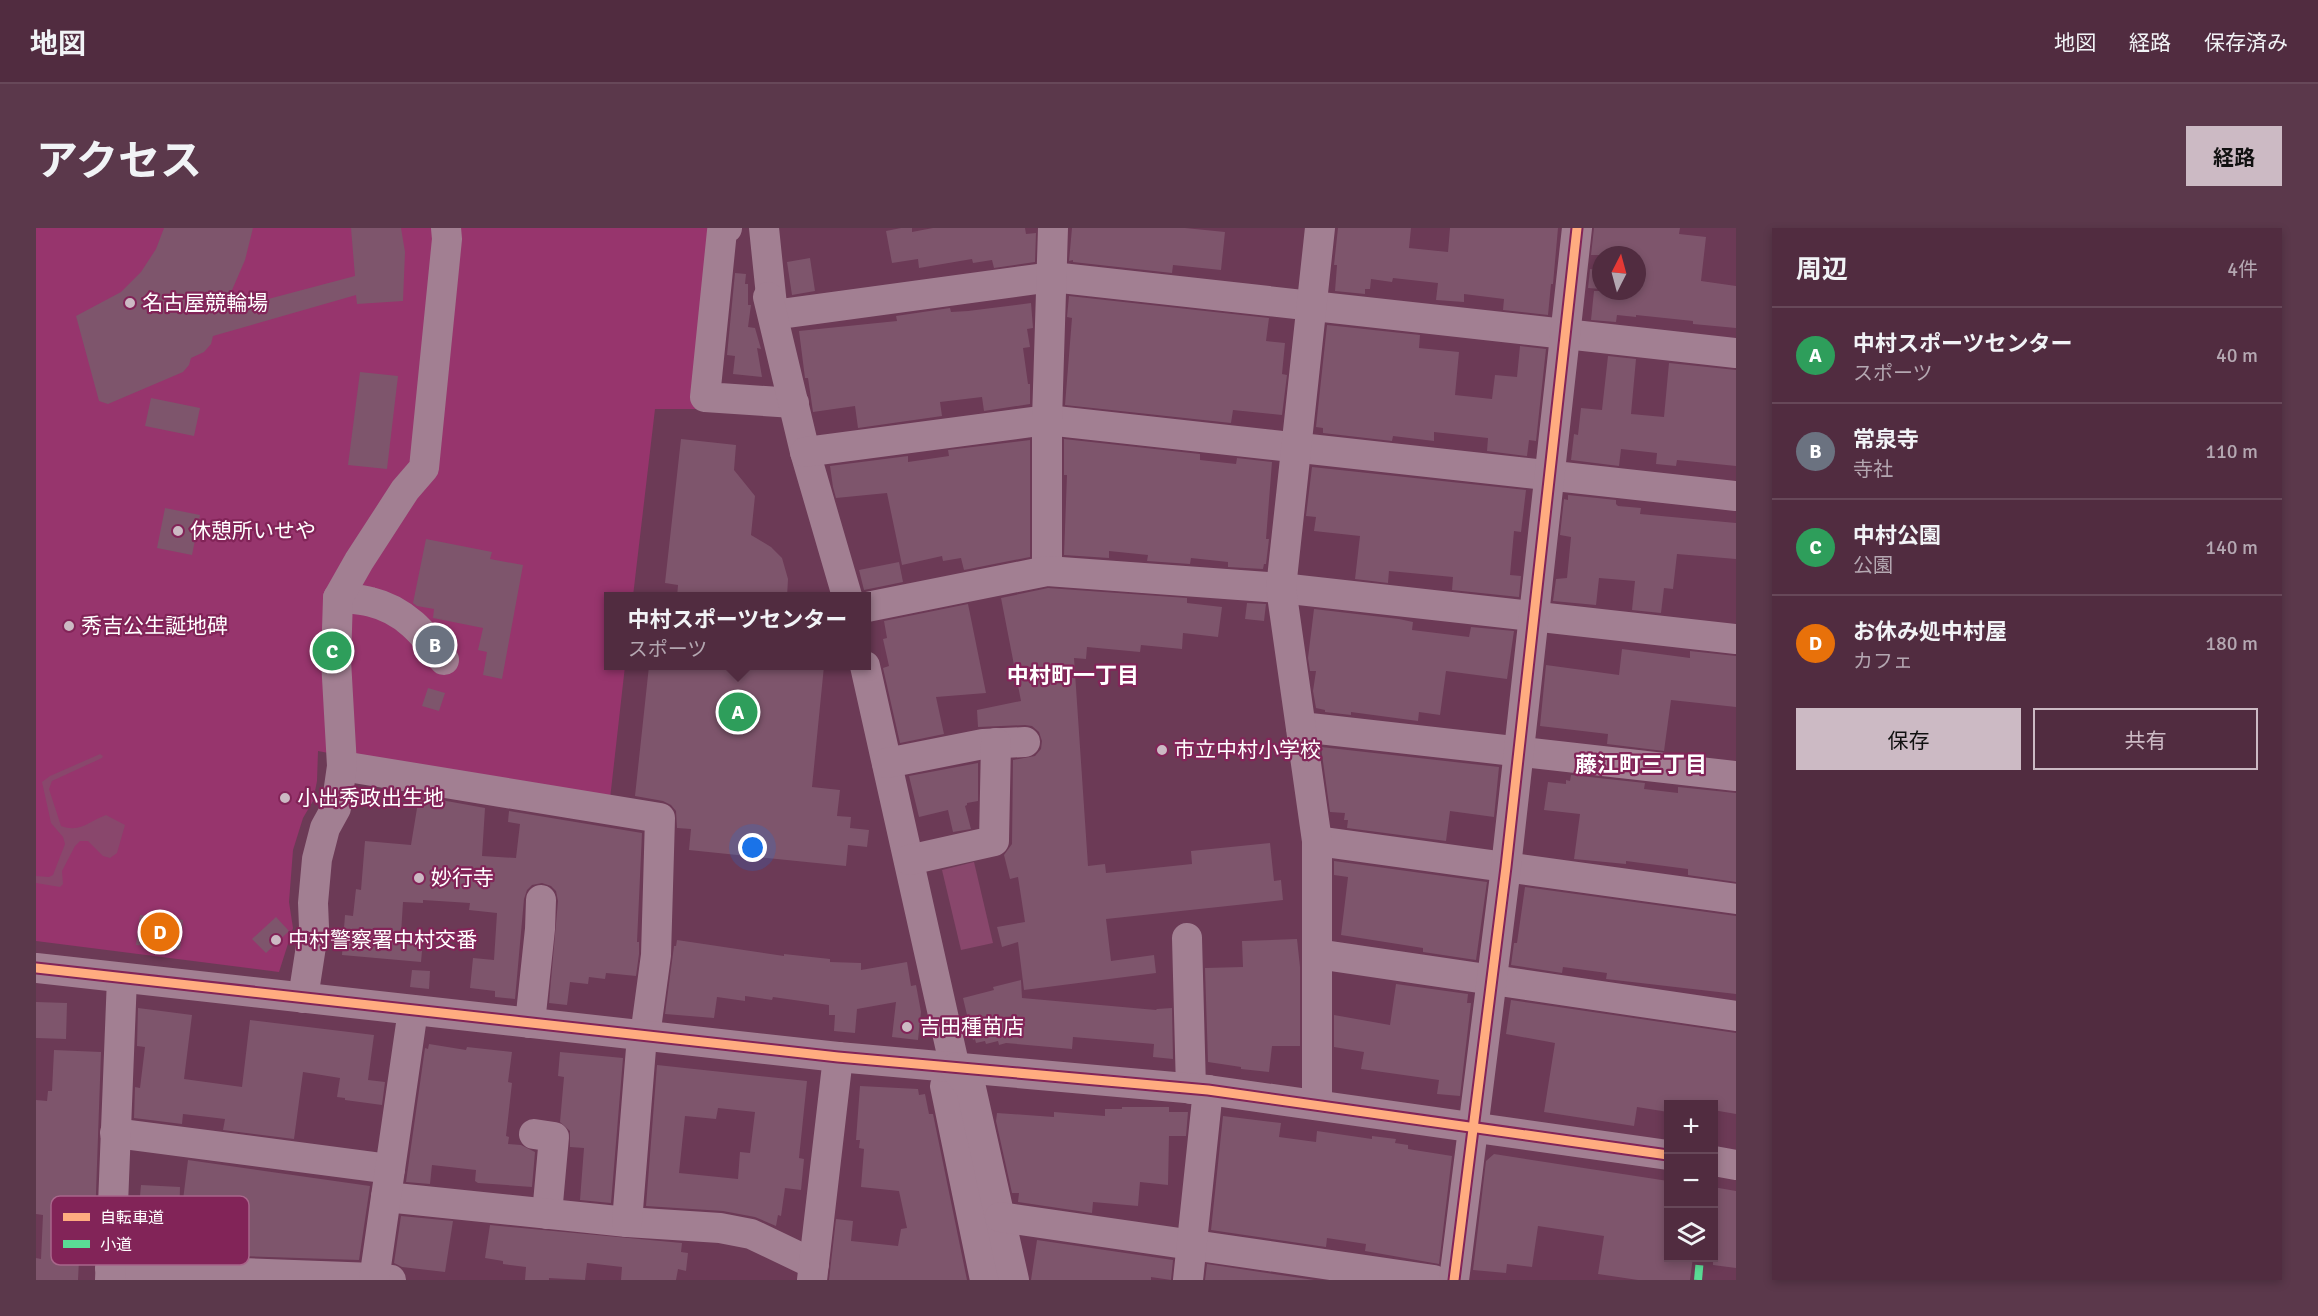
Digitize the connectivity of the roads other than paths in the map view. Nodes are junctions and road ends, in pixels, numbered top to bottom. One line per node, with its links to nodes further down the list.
1 (446, 228): 22 (street)
2 (727, 228): 13 (street)
3 (749, 228): 10 (street)
4 (764, 228): 10 (street)
5 (1053, 228): 8 (street)
6 (1320, 228): 9 (street)
7 (1577, 228): 11 (street)
8 (1052, 277): 9 (street); 10 (street); 14 (street)
9 (1312, 306): 11 (street); 15 (street)
10 (773, 315): 13 (street)
11 (1566, 334): 12 (street); 17 (street)
12 (1736, 353)
13 (794, 403): 16 (street)
14 (1047, 420): 15 (street); 16 (street); 19 (street)
15 (1298, 447): 17 (street); 20 (street)
16 (806, 452): 21 (street)
17 (1550, 475): 18 (street); 24 (street)
18 (1736, 496)
19 (1047, 571): 20 (street); 23 (street)
20 (1281, 588): 24 (street); 28 (street)
21 (846, 592)
22 (338, 598): 26 (street); 31 (street)
23 (871, 606)
24 (1534, 616): 25 (street); 29 (street)
25 (1736, 639)
26 (444, 660)
27 (866, 670): 30 (street)
28 (1301, 727): 29 (street); 33 (street)
29 (1519, 751): 32 (street); 35 (street)
30 (887, 763): 34 (street); 34 (street)
31 (342, 766): 43 (street); 47 (street)
32 (1736, 776)
33 (1317, 841): 35 (street); 39 (street)
34 (909, 860): 49 (street)
35 (1506, 867): 36 (street); 42 (street)
36 (1736, 899)
37 (541, 900): 46 (street)
38 (1187, 938): 50 (street)
39 (1317, 954): 42 (street); 51 (street)
40 (36, 968): 41 (street)
41 (122, 978): 43 (street); 53 (street)
42 (1492, 980): 45 (street); 52 (street)
43 (303, 998): 44 (street)
44 (413, 1010): 46 (street); 58 (street)
45 (1736, 1016)
46 (530, 1023): 47 (street)
47 (643, 1036): 48 (street); 62 (street)
48 (838, 1057): 49 (street); 64 (street)
49 (955, 1068): 50 (street); 61 (street); 67 (street)
50 (1200, 1089): 51 (street); 63 (street)
51 (1317, 1105): 52 (street)
52 (1474, 1126): 55 (street); 71 (street)
53 (115, 1133): 58 (street); 59 (street)
54 (534, 1134): 60 (street)
55 (1664, 1154)
56 (1718, 1162): 57 (street)
57 (1736, 1165)
58 (388, 1183): 60 (street); 66 (street)
59 (113, 1196)
60 (547, 1214): 62 (street)
61 (1000, 1217): 63 (street); 68 (street)
62 (627, 1222): 64 (street)
63 (1191, 1244): 69 (street); 70 (street)
64 (813, 1272)
65 (110, 1274): 66 (street)
66 (380, 1279)
67 (985, 1280)
68 (1014, 1280)
69 (1188, 1280)
70 (1434, 1280)
71 (1454, 1280)

